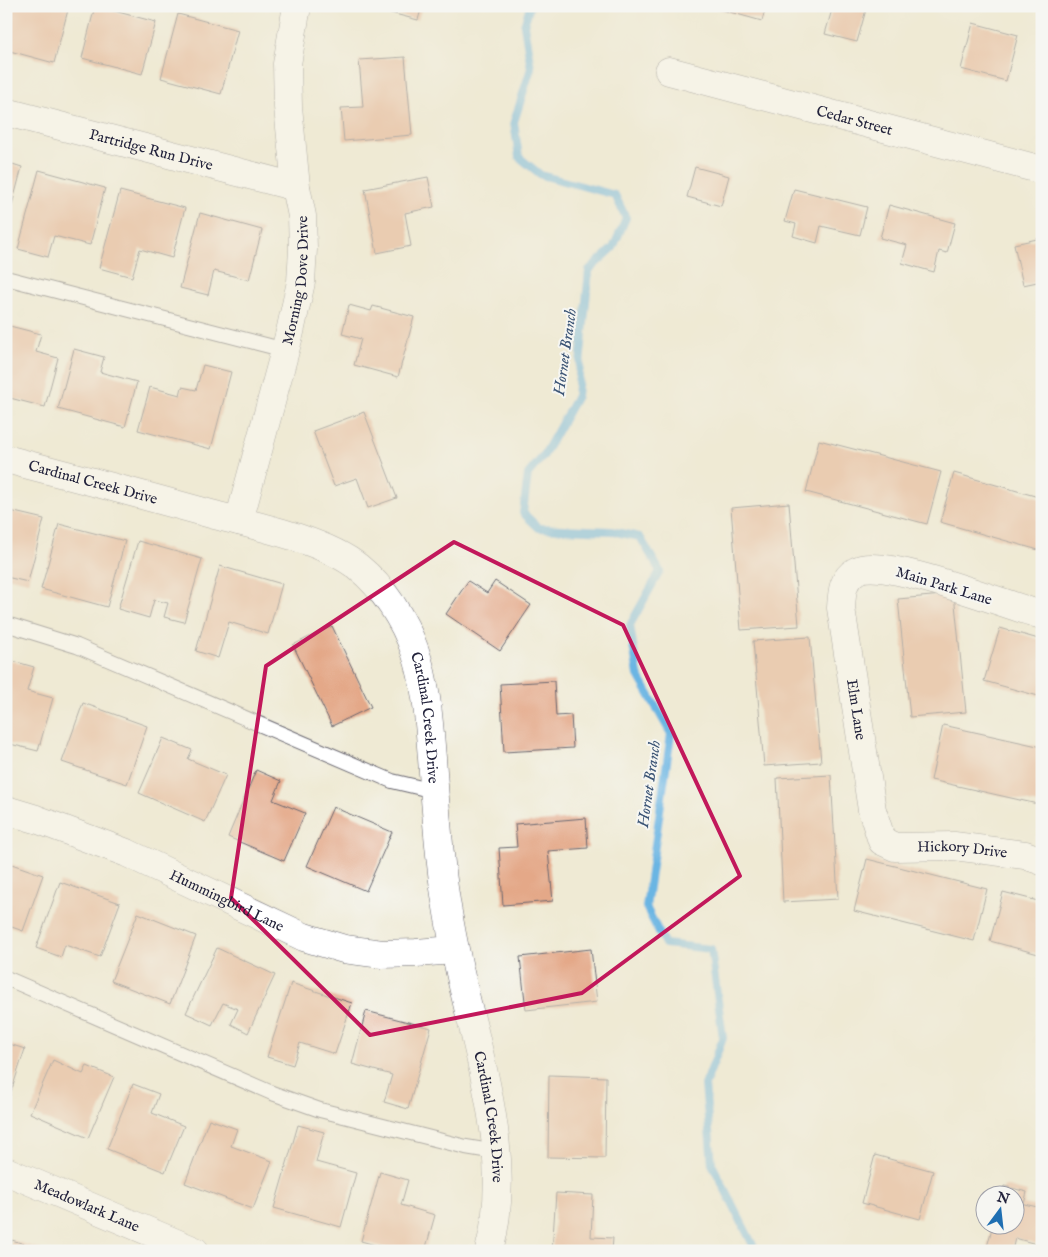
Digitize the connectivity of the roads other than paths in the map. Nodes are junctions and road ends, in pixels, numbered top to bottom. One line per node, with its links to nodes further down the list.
1 (296, 6): 5 (street, Morning Dove Drive)
2 (669, 72): 4 (street, Cedar Street)
3 (6, 112): 5 (street, Partridge Run Drive)
4 (1042, 170)
5 (296, 187): 7 (street, Morning Dove Drive)
6 (6, 278): 7 (lane)
7 (285, 350): 9 (street, Morning Dove Drive)
8 (6, 459): 9 (street, Cardinal Creek Drive)
9 (239, 521): 13 (street, Cardinal Creek Drive)
10 (848, 577): 11 (street, Main Park Lane); 15 (street, Elm Lane)
11 (1042, 615)
12 (6, 624): 13 (lane)
13 (434, 791): 17 (street, Cardinal Creek Drive)
14 (6, 810): 17 (street, Hummingbird Lane)
15 (882, 841): 16 (street, Hickory Drive)
16 (1042, 860)
17 (454, 950): 19 (street, Cardinal Creek Drive)
18 (6, 978): 19 (lane)
19 (496, 1152): 22 (street, Cardinal Creek Drive)
20 (6, 1171): 21 (street, Meadowlark Lane)
21 (195, 1251)
22 (489, 1251)

